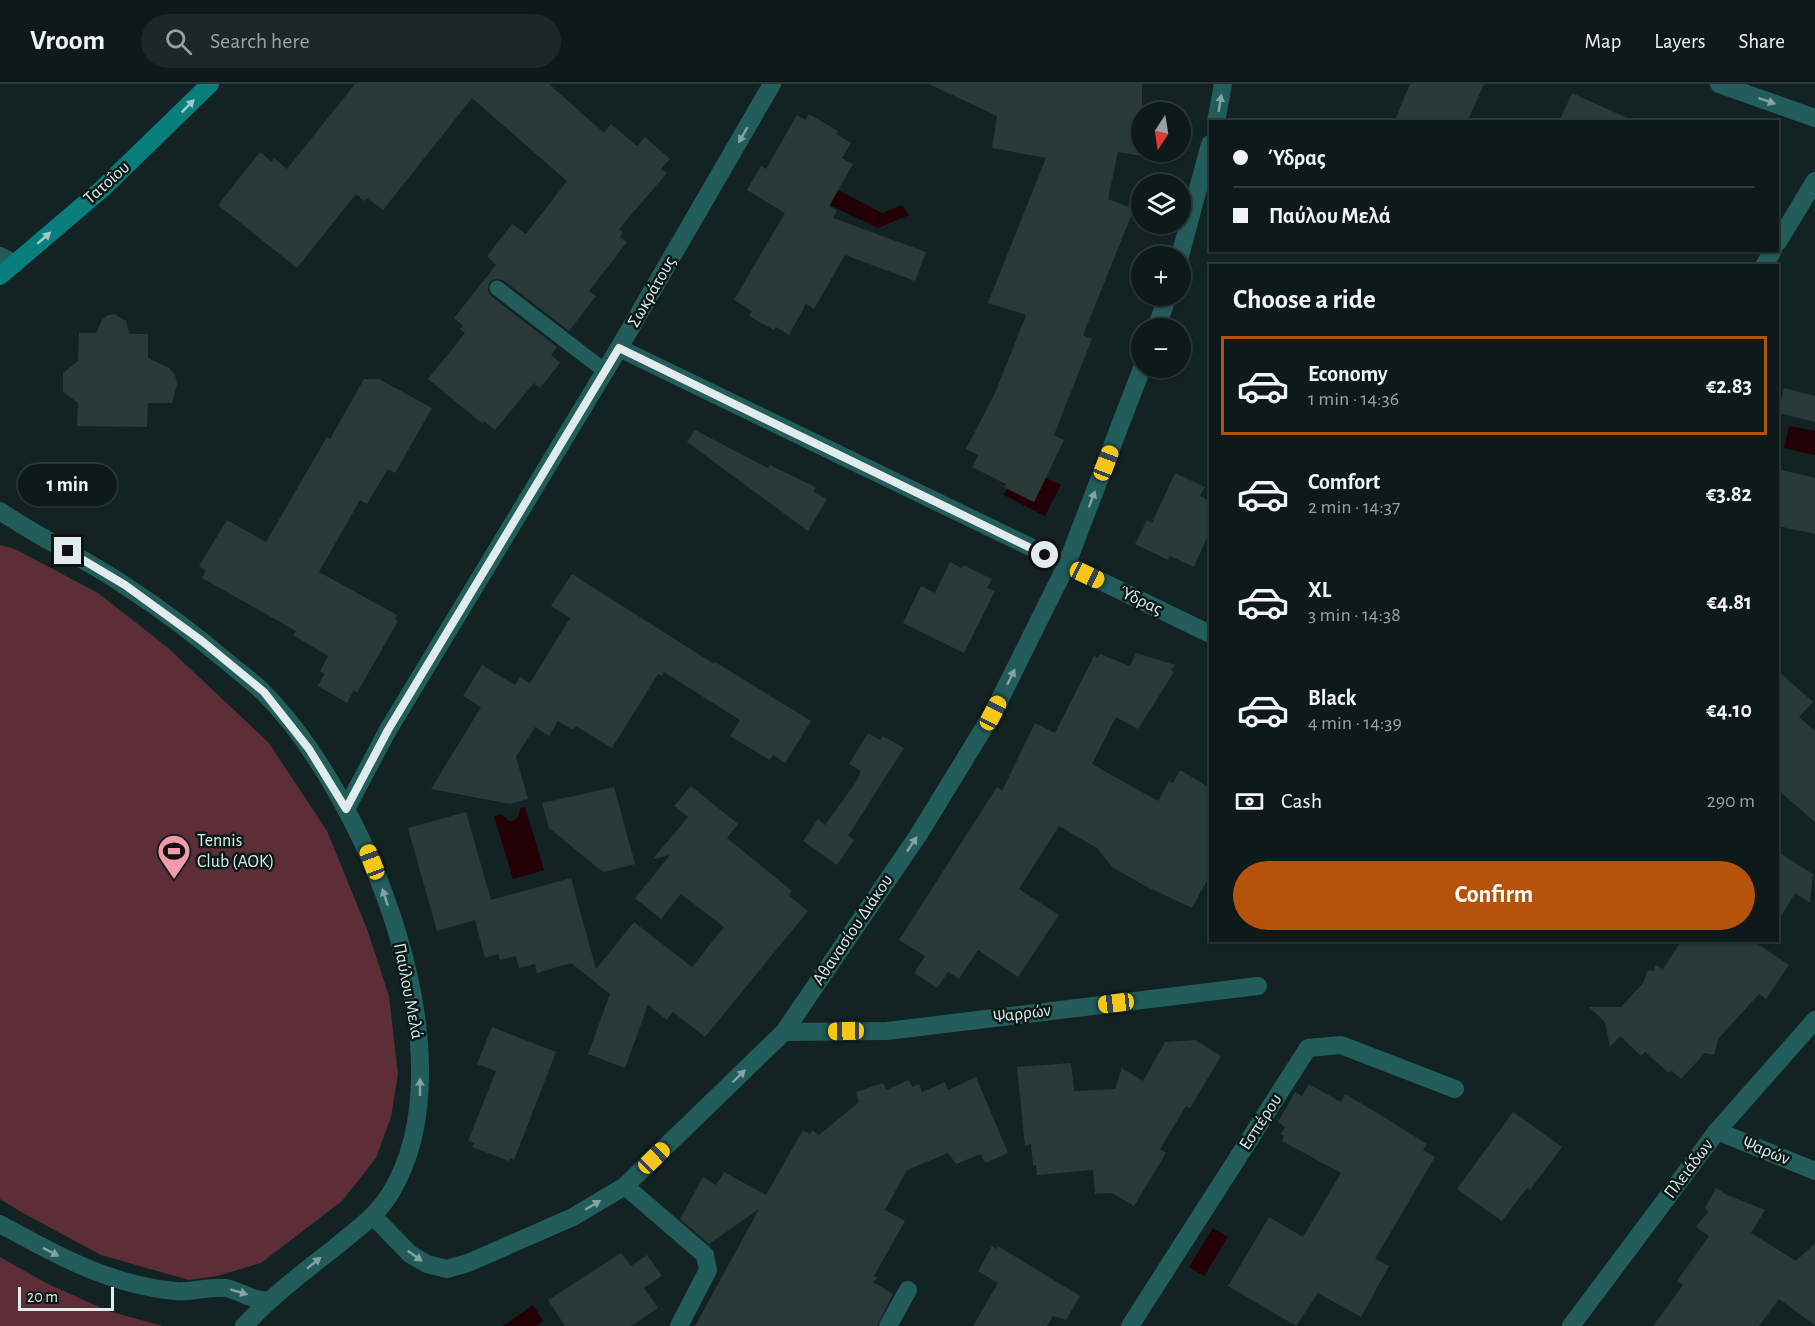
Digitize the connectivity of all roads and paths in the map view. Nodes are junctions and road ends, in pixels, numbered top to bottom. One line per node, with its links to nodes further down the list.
1 (210, 84): 11 (main road, Τατοΐου, one-way to 1)
2 (772, 84): 14 (street, Σωκράτους, one-way to 14)
3 (1223, 84): 6 (street, one-way to 3)
4 (1719, 84): 5 (street, one-way to 5)
5 (1815, 118)
6 (1216, 120)
7 (1209, 148): 10 (street)
8 (1815, 181): 9 (street)
9 (1779, 240)
10 (1182, 246)
11 (8, 260): 12 (main road, Τατοΐου)
12 (0, 276)
13 (497, 288): 15 (lane)
14 (619, 348): 15 (street, Σωκράτους); 18 (street, Ύδρας)
15 (605, 371): 20 (street, Σωκράτους)
16 (1138, 378): 18 (street, Αθανασίου Διάκου, one-way to 16)
17 (3, 515): 20 (street, Παύλου Μελά)
18 (1066, 566): 19 (street, Ύδρας); 23 (street, Αθανασίου Διάκου, one-way to 18)
19 (1209, 634)
20 (346, 809): 28 (street, Παύλου Μελά, one-way to 20)
21 (1258, 986): 23 (street, Ψαρρών)
22 (1815, 1020): 25 (street, Πλειάδων)
23 (784, 1032): 27 (street, Αθανασίου Διάκου, one-way to 23)
24 (1455, 1089): 35 (street, Εσπέρου)
25 (1717, 1131): 26 (street, Ψαρών); 36 (street, Πλειάδων)
26 (1815, 1171)
27 (625, 1185): 28 (street, Αθανασίου Διάκου, one-way to 27); 33 (street)
28 (373, 1216): 31 (street, Παύλου Μελά, one-way to 28)
29 (0, 1224): 31 (street, one-way to 31)
30 (908, 1290): 34 (street)
31 (269, 1300): 32 (street, Παύλου Μελά)
32 (244, 1326)
33 (679, 1326)
34 (888, 1326)
35 (1130, 1326)
36 (1571, 1326)

